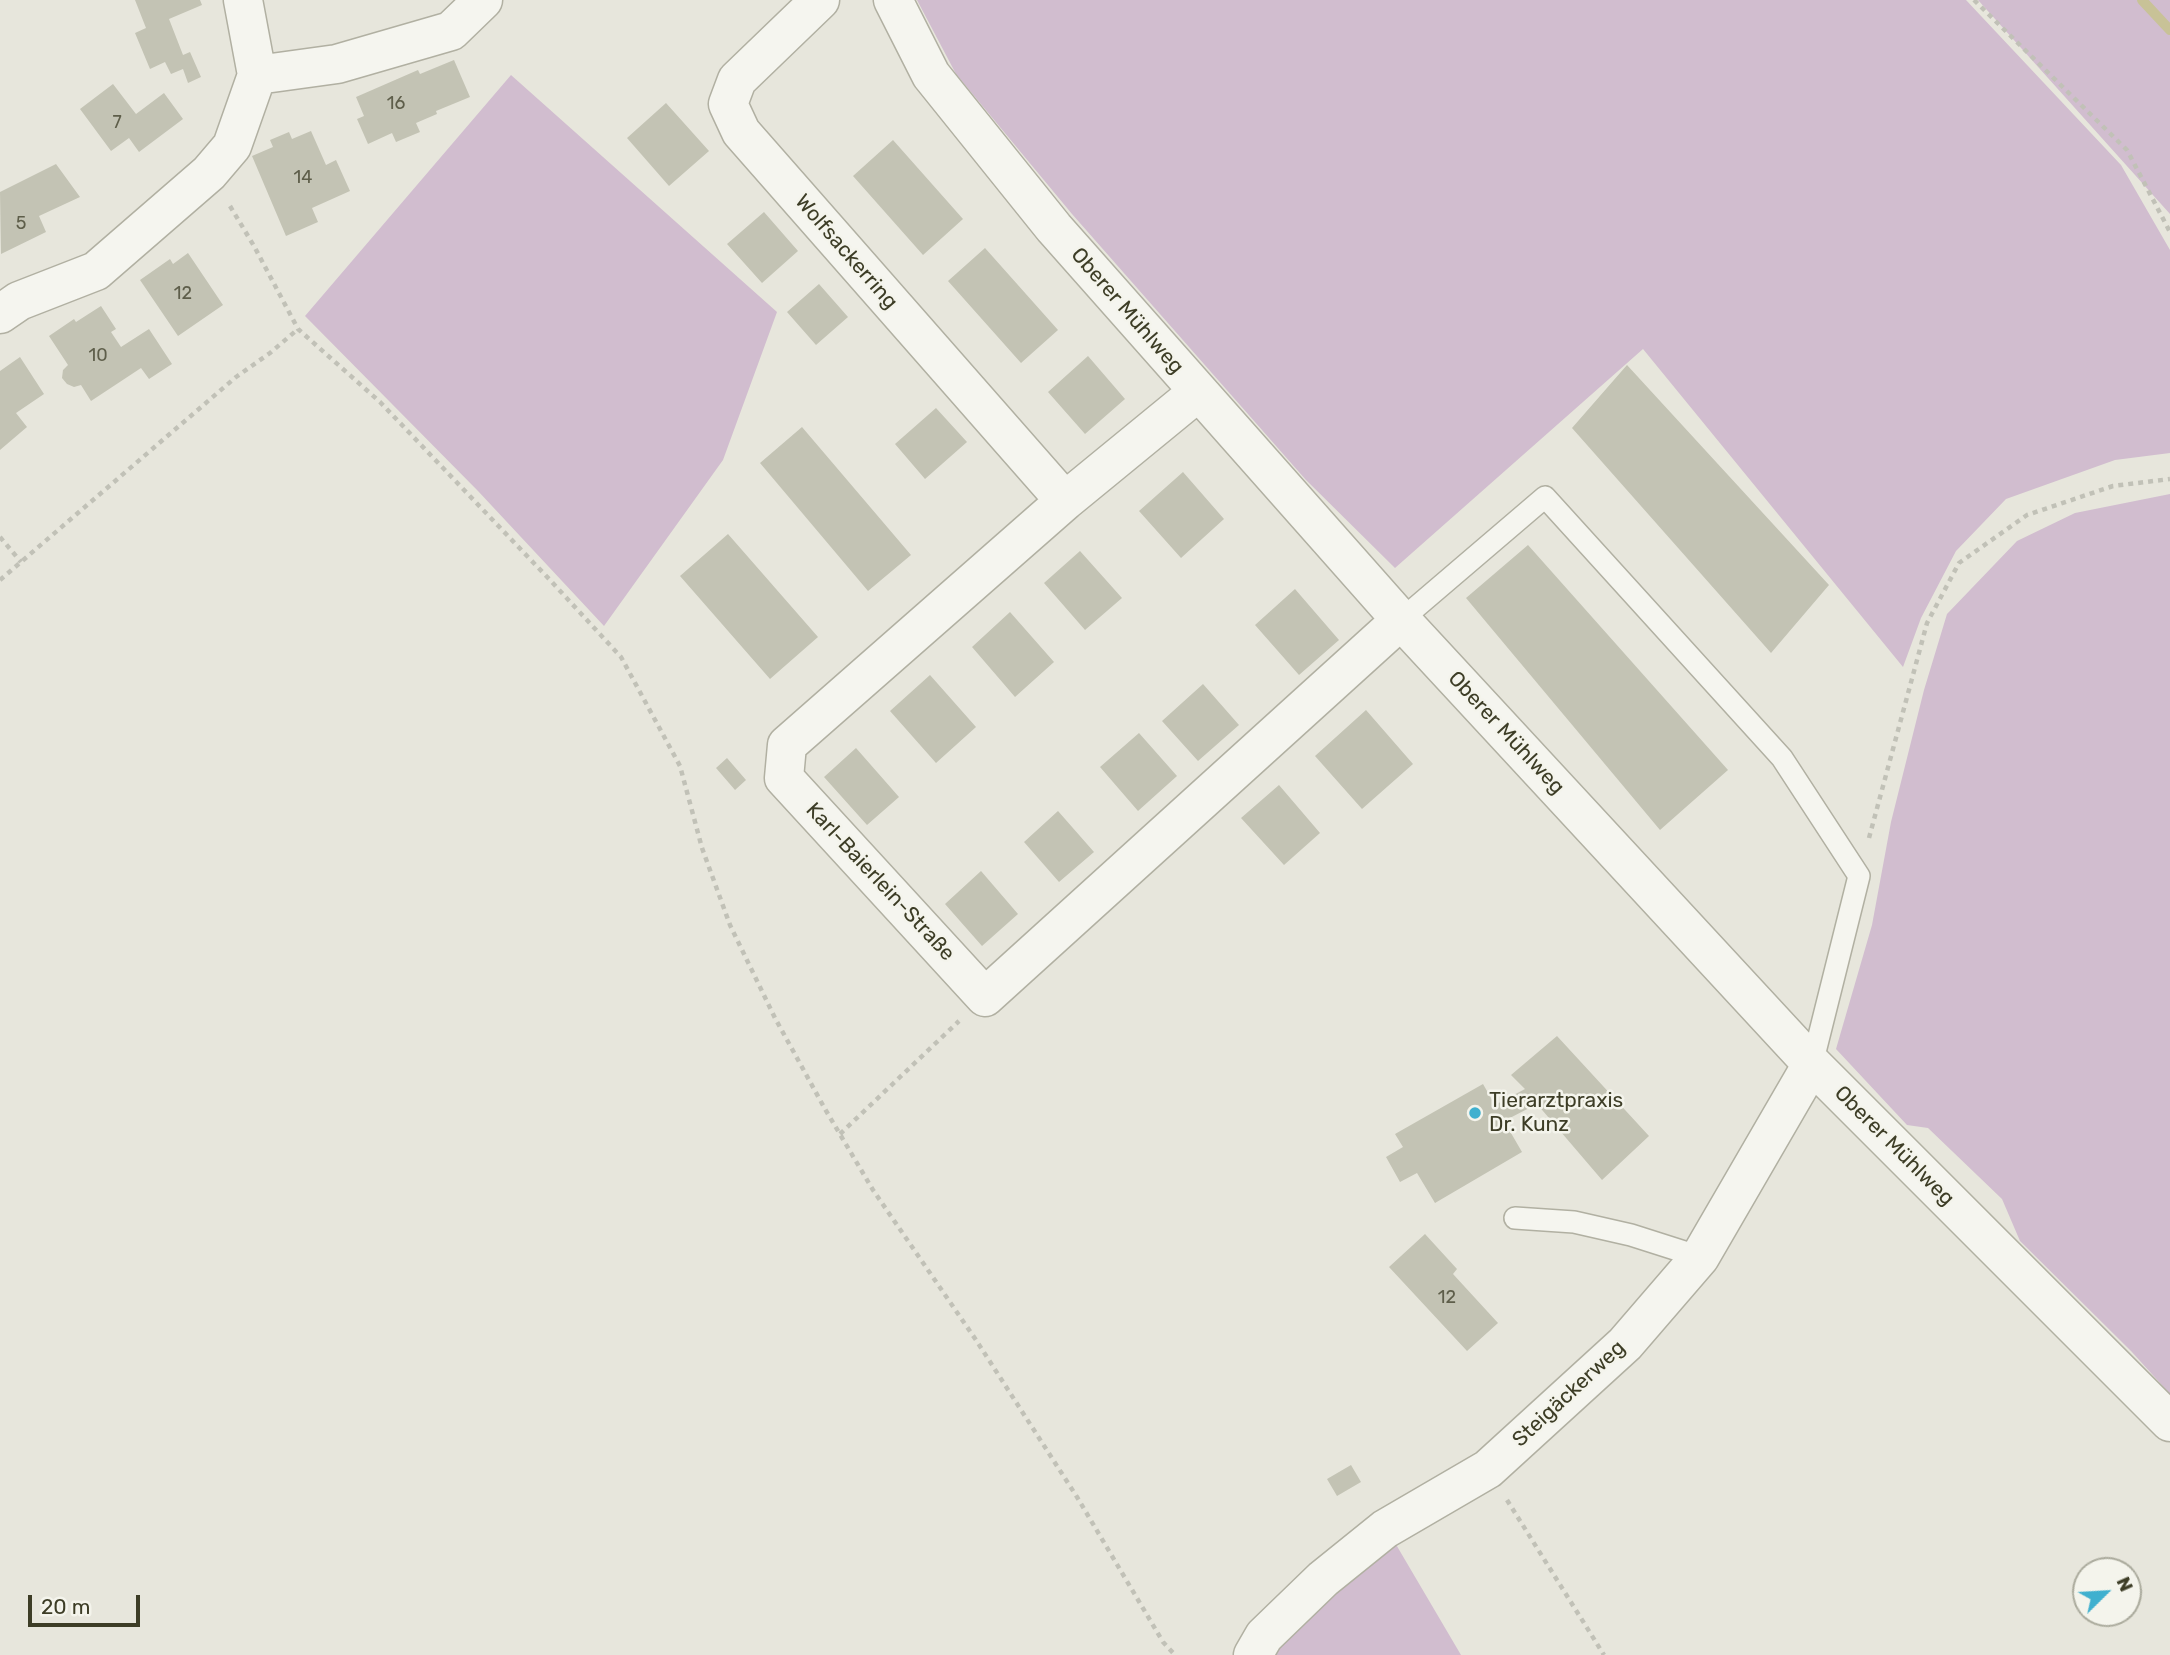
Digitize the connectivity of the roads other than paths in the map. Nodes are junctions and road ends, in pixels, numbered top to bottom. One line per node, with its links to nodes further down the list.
1 (243, 0): 5 (street)
2 (483, 0): 5 (street)
3 (820, 0): 8 (street, Wolfsackerring)
4 (893, 0): 7 (street, Oberer Mühlweg)
5 (257, 75): 6 (street)
6 (0, 314)
7 (1198, 392): 8 (street, Karl-Baierlein-Straße); 9 (street, Oberer Mühlweg)
8 (1065, 501): 9 (street, Karl-Baierlein-Straße)
9 (1401, 620): 10 (street, Oberer Mühlweg); 10 (lane)
10 (1812, 1064): 12 (street, Steigäckerweg); 13 (street, Oberer Mühlweg)
11 (1515, 1218): 12 (lane)
12 (1700, 1257): 14 (street, Steigäckerweg)
13 (2170, 1422)
14 (1253, 1655)

